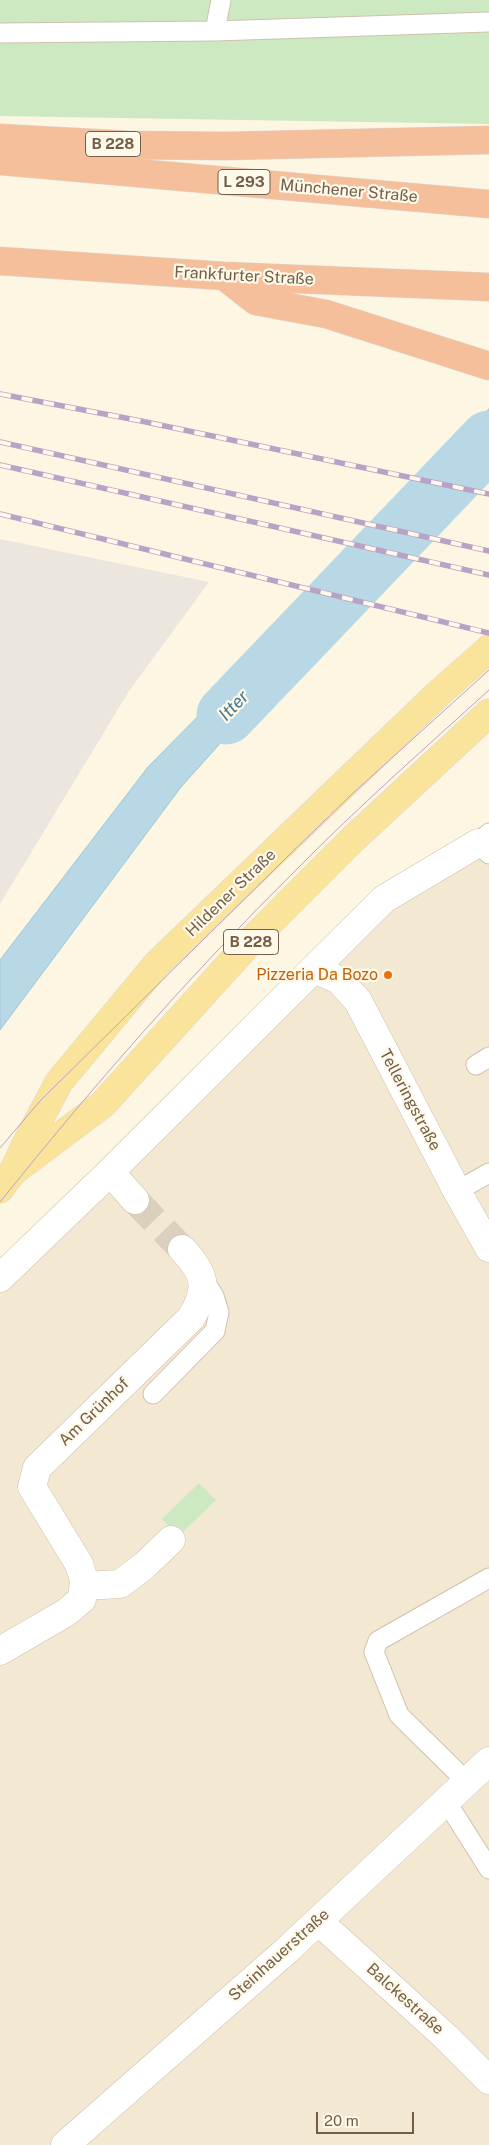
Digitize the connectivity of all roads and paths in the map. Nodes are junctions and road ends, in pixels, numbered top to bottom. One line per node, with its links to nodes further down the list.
1 (221, 0): 3 (lane)
2 (489, 22): 3 (lane)
3 (215, 31): 4 (lane)
4 (0, 33)
5 (0, 138): 6 (highway, B 228)
6 (489, 140)
7 (0, 161): 8 (highway, Münchener Straße / L 293)
8 (489, 204)
9 (0, 261): 10 (highway, Frankfurter Straße)
10 (224, 276): 11 (highway, Frankfurter Straße); 12 (highway)
11 (489, 287)
12 (489, 366)
13 (489, 649): 19 (main road, Hildener Straße / B 228)
14 (489, 713): 19 (main road, Hildener Straße / B 228)
15 (485, 843): 16 (street)
16 (314, 969): 17 (street); 20 (street, Telleringstraße)
17 (110, 1172): 21 (street); 25 (street)
18 (489, 1173): 20 (lane)
19 (7, 1179)
20 (457, 1191): 22 (street, Telleringstraße)
21 (135, 1200)
22 (489, 1248)
23 (182, 1250): 24 (street)
24 (202, 1276): 26 (lane); 29 (street, Am Grünhof)
25 (0, 1278)
26 (153, 1394)
27 (171, 1540): 29 (street)
28 (489, 1578): 32 (lane)
29 (84, 1586): 30 (street)
30 (0, 1651)
31 (489, 1761): 32 (street, Steinhauerstraße)
32 (467, 1782): 33 (street, Steinhauerstraße)
33 (446, 1801): 34 (lane); 35 (street, Steinhauerstraße)
34 (489, 1869)
35 (318, 1921): 36 (street, Balckestraße); 37 (street, Steinhauerstraße)
36 (489, 2080)
37 (65, 2145)

